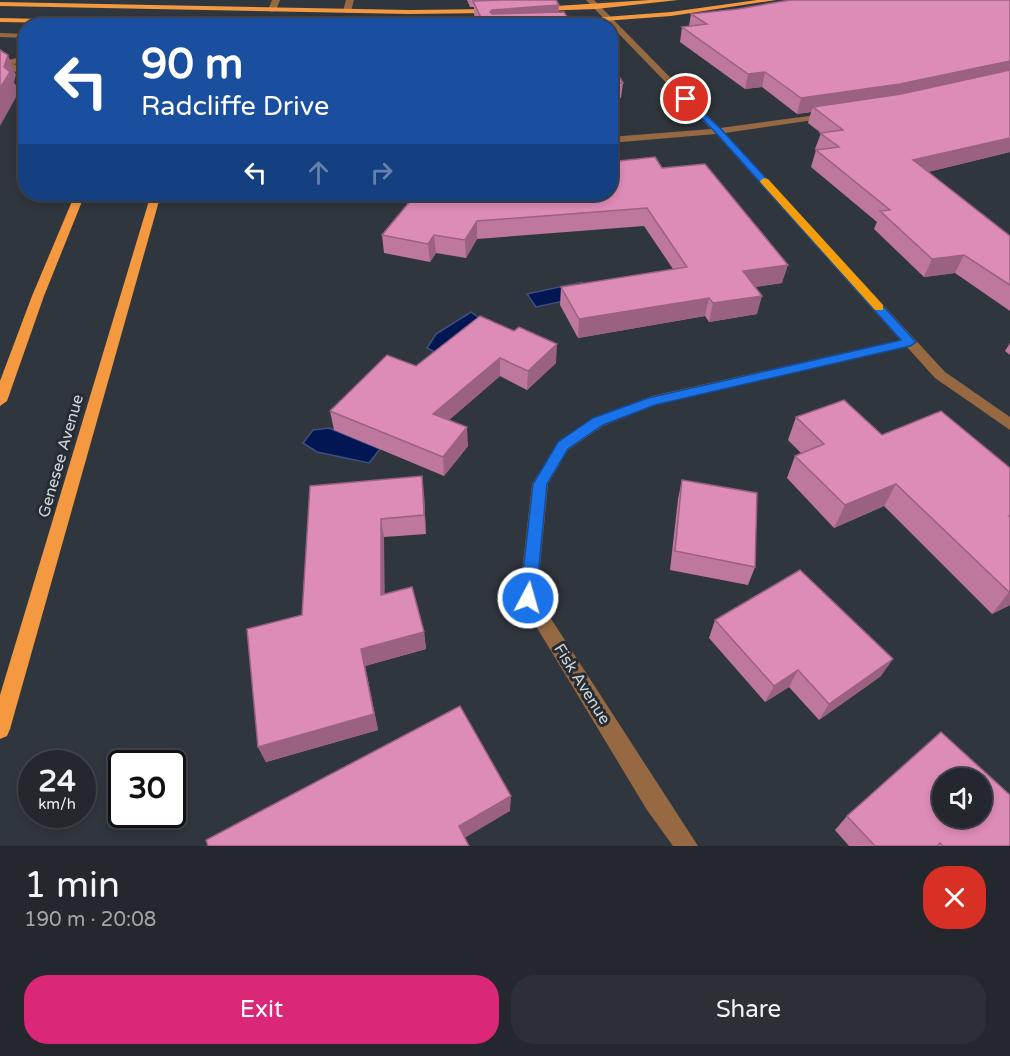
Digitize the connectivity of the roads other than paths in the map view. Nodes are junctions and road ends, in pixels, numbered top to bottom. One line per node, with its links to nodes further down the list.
1 (276, 0): 12 (street)
2 (350, 0): 14 (street)
3 (590, 0): 10 (street)
4 (674, 0): 10 (main road)
5 (772, 0): 17 (main road)
6 (3, 3): 7 (main road)
7 (78, 3): 8 (main road)
8 (160, 4): 9 (main road); 15 (main road)
9 (208, 4): 12 (main road)
10 (596, 7): 11 (main road); 16 (street)
11 (536, 9)
12 (272, 10): 14 (main road)
13 (503, 10): 14 (main road)
14 (347, 11)
15 (153, 18)
16 (606, 18)
17 (618, 18)
18 (0, 20): 19 (main road)
19 (18, 21)
20 (618, 30): 27 (street)
21 (0, 35): 22 (street)
22 (18, 36)
23 (18, 59): 24 (street)
24 (3, 61): 25 (street)
25 (18, 70)
26 (838, 114): 27 (street)
27 (718, 131): 28 (street); 31 (street)
28 (618, 139)
29 (77, 201): 32 (main road)
30 (154, 201): 34 (main road, Genesee Avenue)
31 (910, 342): 33 (street); 35 (street, Fisk Avenue)
32 (0, 400)
33 (1010, 425)
34 (0, 729)
35 (687, 846)

